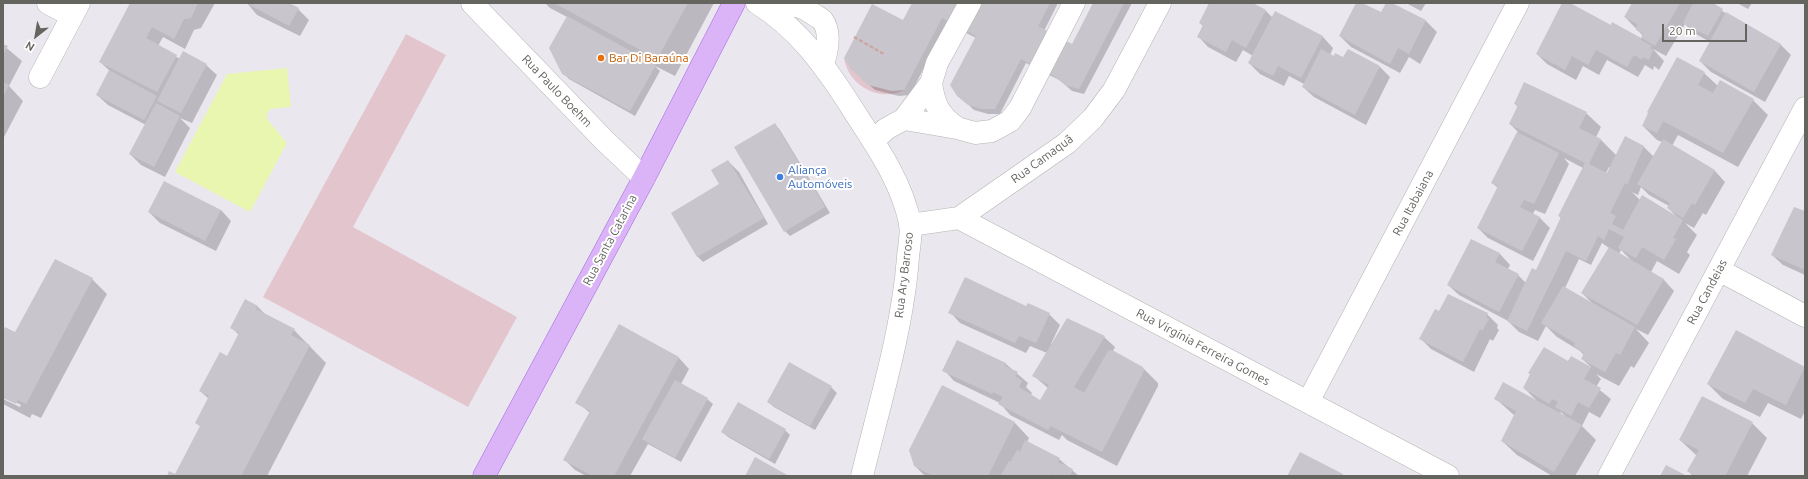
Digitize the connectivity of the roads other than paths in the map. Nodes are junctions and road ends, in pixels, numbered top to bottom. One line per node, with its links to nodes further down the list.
1 (48, 3): 9 (street)
2 (472, 3): 17 (street, Rua Paulo Boehm)
3 (734, 3): 17 (main road, Rua Santa Catarina)
4 (970, 3): 12 (street)
5 (1074, 3): 15 (street)
6 (1160, 3): 18 (street, Rua Camaquã)
7 (1518, 3): 22 (street, Rua Itabaiana)
8 (762, 6): 10 (street, Rua Ary Barroso); 10 (street)
9 (75, 9): 11 (street)
10 (823, 64): 16 (street, Rua Ary Barroso)
11 (40, 77)
12 (931, 83): 14 (street); 15 (street)
13 (1805, 108): 20 (street, Rua Candeias)
14 (904, 119): 15 (street); 16 (street)
15 (957, 128)
16 (872, 141): 19 (street, Rua Ary Barroso)
17 (644, 178): 23 (main road, Rua Santa Catarina)
18 (959, 218): 19 (street, Rua Camaquã); 22 (street, Rua Virgínia Ferreira Gomes)
19 (910, 225): 24 (street, Rua Ary Barroso)
20 (1719, 270): 21 (street); 26 (street, Rua Candeias)
21 (1805, 316)
22 (1308, 402): 25 (street, Rua Virgínia Ferreira Gomes)
23 (484, 476)
24 (862, 476)
25 (1448, 476)
26 (1609, 476)

